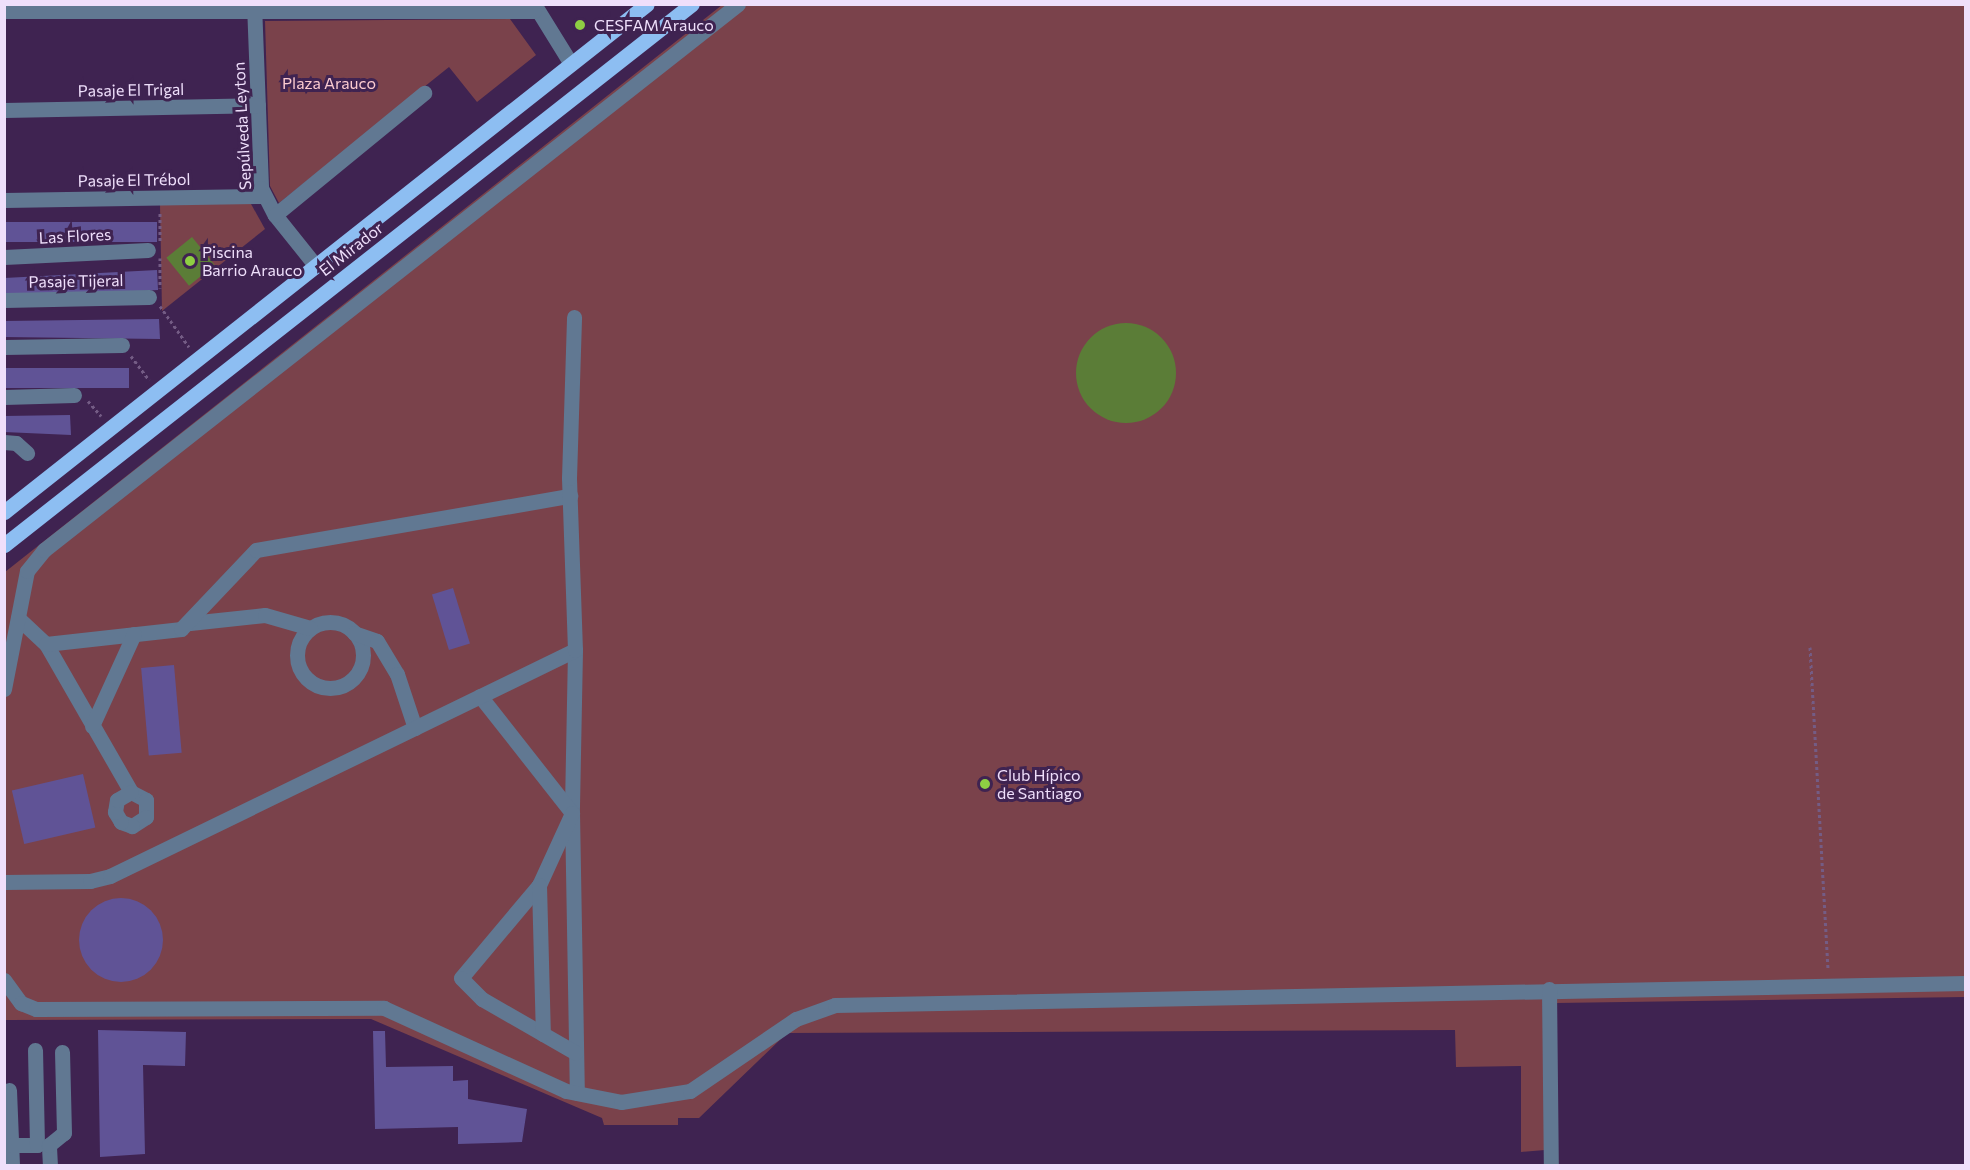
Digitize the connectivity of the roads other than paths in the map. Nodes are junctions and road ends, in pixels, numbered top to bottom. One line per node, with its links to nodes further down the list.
1 (648, 4): 7 (main road, El Mirador)
2 (692, 4): 12 (main road, El Mirador)
3 (738, 4): 33 (street)
4 (534, 8): 5 (street); 7 (street)
5 (254, 9): 6 (street); 10 (street, Sepúlveda Leyton)
6 (4, 11)
7 (571, 64): 9 (main road, El Mirador)
8 (424, 93): 15 (street)
9 (527, 99): 12 (main road); 18 (main road, El Mirador)
10 (258, 105): 11 (street, Pasaje El Trigal); 13 (street, Sepúlveda Leyton)
11 (4, 110)
12 (543, 121): 23 (main road, El Mirador)
13 (264, 196): 14 (street, Pasaje El Trébol); 15 (street, Sepúlveda Leyton)
14 (4, 200)
15 (275, 216): 18 (street, Sepúlveda Leyton)
16 (148, 250): 17 (street, Las Flores)
17 (4, 257)
18 (315, 266): 21 (main road, El Mirador)
19 (149, 297): 20 (street, Pasaje Tijeral)
20 (4, 300)
21 (258, 310): 23 (main road); 31 (main road, El Mirador)
22 (574, 317): 30 (street)
23 (276, 331): 32 (main road, El Mirador)
24 (122, 345): 25 (street)
25 (4, 347)
26 (74, 395): 27 (street)
27 (4, 397)
28 (4, 442): 29 (street)
29 (27, 453)
30 (570, 496): 34 (street); 39 (street)
31 (4, 512)
32 (4, 545)
33 (18, 618): 38 (street); 40 (street)
34 (190, 623): 35 (street); 37 (street)
35 (310, 628): 36 (street); 36 (street)
36 (354, 633): 43 (street)
37 (134, 634): 38 (street); 42 (street)
38 (46, 644): 42 (street)
39 (576, 650): 41 (street); 45 (street)
40 (4, 689)
41 (480, 696): 43 (street); 45 (street)
42 (92, 726): 44 (street)
43 (415, 728): 46 (street)
44 (131, 792)
45 (572, 813): 47 (street); 54 (street)
46 (4, 882)
47 (539, 885): 51 (street); 51 (street)
48 (4, 980): 56 (street)
49 (1965, 983): 50 (street)
50 (1549, 989): 56 (street); 61 (street)
51 (543, 1034): 54 (street)
52 (35, 1050): 58 (street)
53 (62, 1052): 58 (street)
54 (576, 1053): 56 (street)
55 (9, 1090): 57 (street)
56 (577, 1093)
57 (11, 1145): 58 (street); 59 (street)
58 (43, 1145): 60 (street)
59 (12, 1166)
60 (50, 1166)
61 (1551, 1166)

